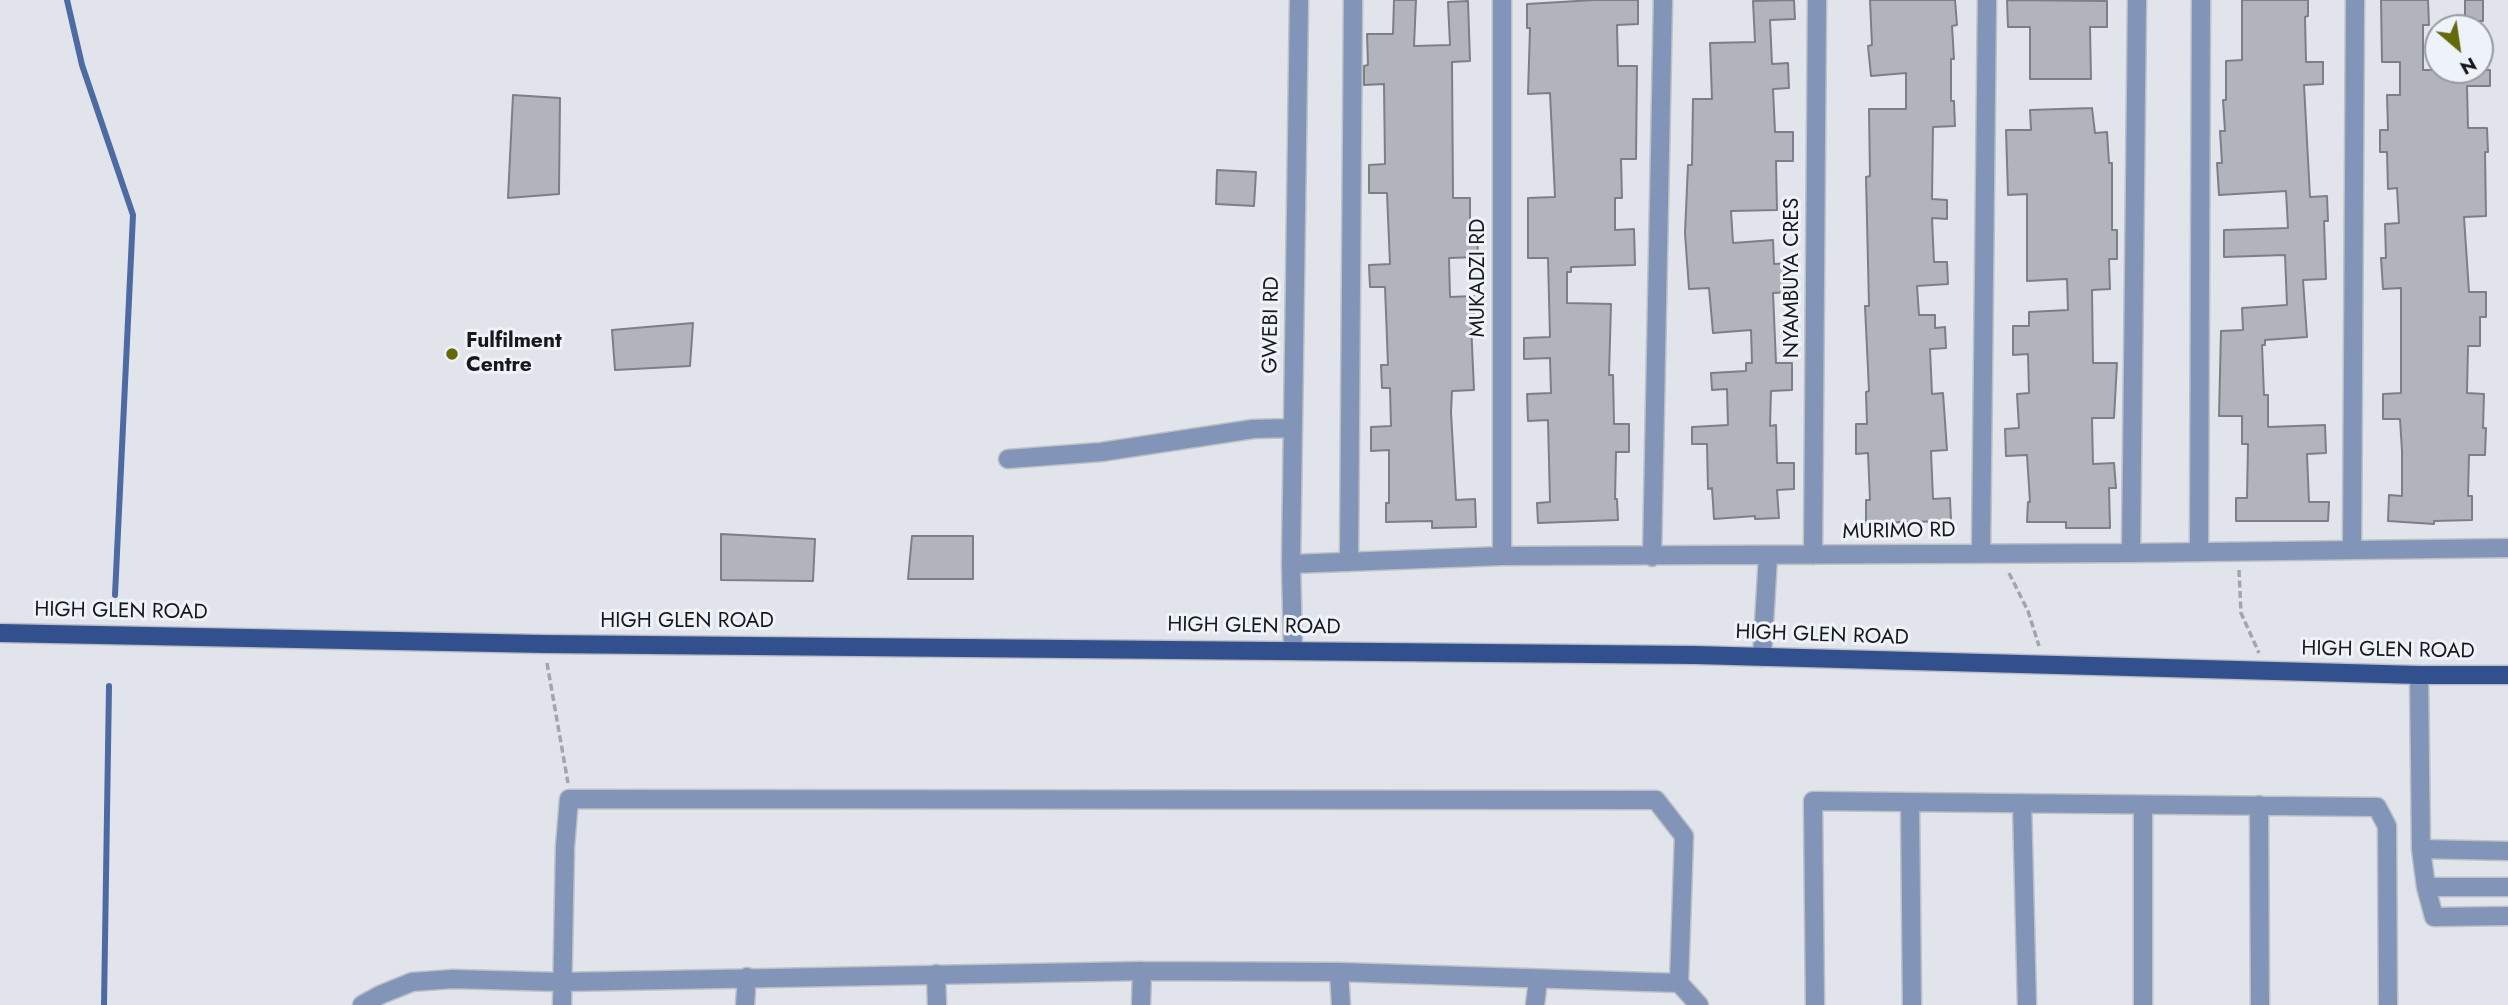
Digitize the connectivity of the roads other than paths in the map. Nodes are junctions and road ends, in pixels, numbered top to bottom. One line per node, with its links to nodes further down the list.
1 (1299, 0): 10 (street, GWEBI RD)
2 (1353, 0): 21 (street)
3 (1502, 0): 18 (street, MUKADZI RD)
4 (1663, 0): 19 (street)
5 (1817, 0): 17 (street, NYAMBUYA CRES)
6 (1987, 0): 15 (street)
7 (2137, 0): 16 (street)
8 (2201, 0): 14 (street)
9 (2355, 0): 13 (street)
10 (1293, 428): 11 (street); 22 (street, GWEBI RD)
11 (1009, 459)
12 (2508, 548): 13 (street, MURIMO RD)
13 (2352, 549): 14 (street, MURIMO RD)
14 (2199, 551): 16 (street, MURIMO RD)
15 (1980, 553): 16 (street, MURIMO RD); 17 (street, MURIMO RD)
16 (2132, 554)
17 (1813, 555): 20 (street, MURIMO RD)
18 (1502, 556): 19 (street, MURIMO RD); 21 (street, MURIMO RD)
19 (1653, 556): 20 (street, MURIMO RD)
20 (1768, 556): 25 (street)
21 (1349, 562): 22 (street, MURIMO RD)
22 (1291, 564): 24 (street, GWEBI RD)
23 (0, 633): 24 (main road, HIGH GLEN ROAD)
24 (1293, 650): 25 (main road, HIGH GLEN ROAD)
25 (1762, 657): 26 (main road, HIGH GLEN ROAD)
26 (2419, 675): 27 (main road, HIGH GLEN ROAD); 32 (street)
27 (2508, 675)
28 (1910, 803): 29 (street); 52 (street); 53 (street)
29 (2022, 803): 30 (street); 54 (street)
30 (2143, 805): 31 (street); 55 (street)
31 (2259, 805): 56 (street); 57 (street)
32 (2421, 849): 33 (street); 34 (street)
33 (2508, 851)
34 (2426, 887): 35 (street); 36 (street)
35 (2508, 887)
36 (2508, 916)
37 (1142, 971): 38 (street); 39 (street); 48 (street)
38 (1339, 972): 41 (street); 49 (street)
39 (936, 974): 40 (street); 47 (street)
40 (747, 977): 42 (street); 46 (street)
41 (1538, 980): 43 (street); 50 (street)
42 (561, 982): 43 (street); 44 (street); 45 (street)
43 (1679, 983): 51 (street)
44 (362, 1005)
45 (562, 1005)
46 (745, 1005)
47 (937, 1005)
48 (1141, 1005)
49 (1340, 1005)
50 (1535, 1005)
51 (1699, 1005)
52 (1815, 1005)
53 (1912, 1005)
54 (2027, 1005)
55 (2143, 1005)
56 (2260, 1005)
57 (2388, 1005)

